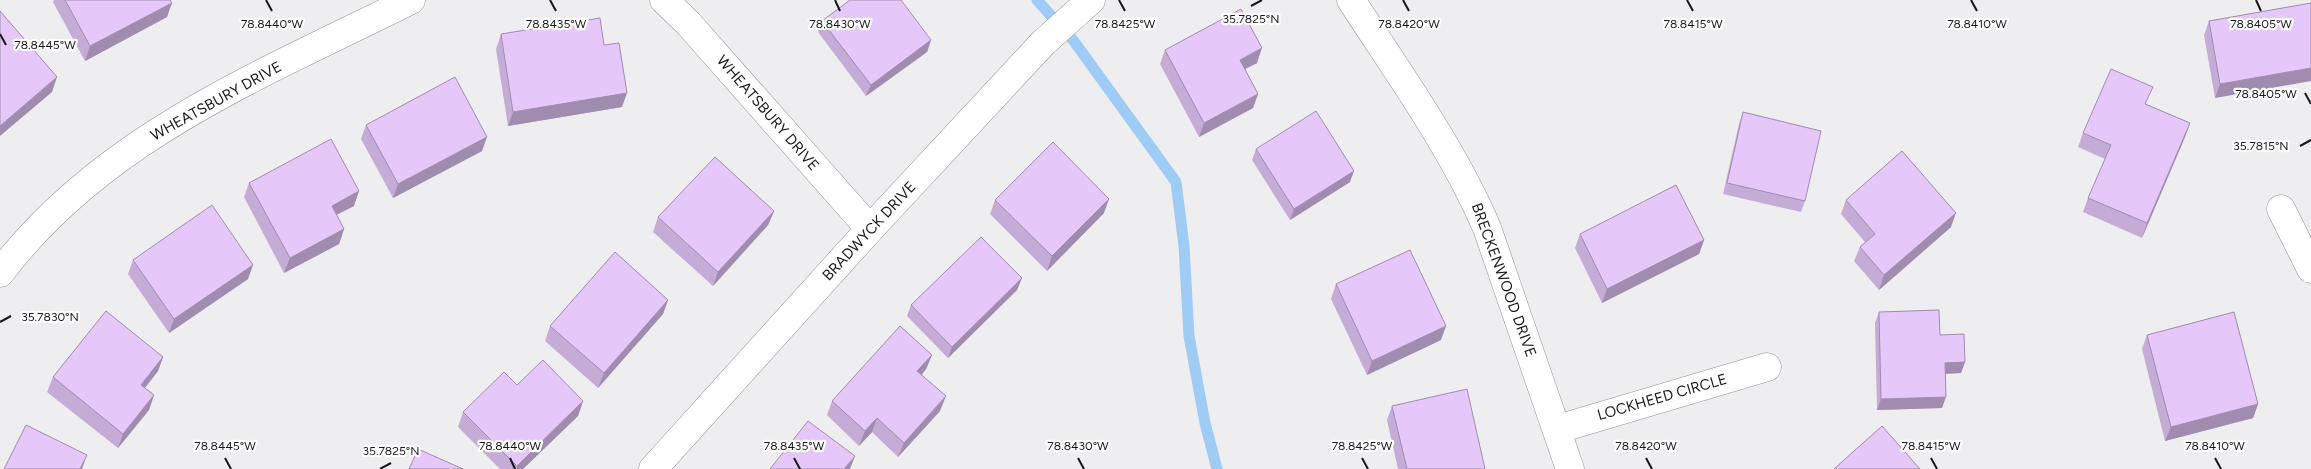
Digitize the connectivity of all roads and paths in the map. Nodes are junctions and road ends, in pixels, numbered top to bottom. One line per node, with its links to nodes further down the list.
1 (411, 0): 8 (street, WHEATSBURY DRIVE)
2 (664, 0): 6 (street, WHEATSBURY DRIVE)
3 (1091, 0): 6 (street, BRADWYCK DRIVE)
4 (1351, 0): 10 (street, BRECKENWOOD DRIVE)
5 (2281, 208): 7 (street)
6 (870, 229): 11 (street, BRADWYCK DRIVE)
7 (2311, 269)
8 (0, 273)
9 (1767, 367): 10 (street, LOCKHEED CIRCLE)
10 (1558, 429): 12 (street, BRECKENWOOD DRIVE)
11 (654, 469)
12 (1570, 469)

